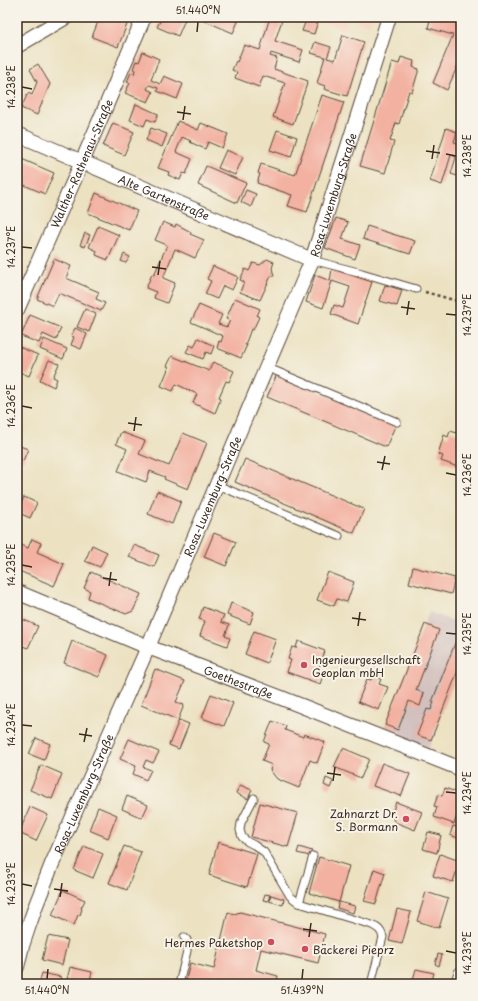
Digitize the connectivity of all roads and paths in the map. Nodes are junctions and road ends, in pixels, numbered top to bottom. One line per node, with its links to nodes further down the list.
1 (66, 17): 4 (street)
2 (144, 17): 6 (street, Walther-Rathenau-Straße)
3 (389, 17): 7 (street, Rosa-Luxemburg-Straße)
4 (17, 46)
5 (17, 134): 6 (street, Alte Gartenstraße)
6 (82, 162): 7 (street, Alte Gartenstraße); 10 (street, Walther-Rathenau-Straße)
7 (312, 260): 8 (lane); 11 (street, Rosa-Luxemburg-Straße)
8 (416, 289): 9 (path)
9 (461, 302)
10 (17, 310)
11 (266, 367): 12 (lane); 13 (street, Rosa-Luxemburg-Straße)
12 (397, 422)
13 (217, 485): 14 (lane); 16 (street, Rosa-Luxemburg-Straße)
14 (339, 536)
15 (17, 592): 16 (street, Goethestraße)
16 (148, 647): 17 (street, Goethestraße); 22 (street, Rosa-Luxemburg-Straße)
17 (461, 769)
18 (254, 798): 20 (lane)
19 (313, 856): 20 (lane)
20 (299, 903): 25 (lane)
21 (184, 937): 24 (lane)
22 (17, 968)
23 (461, 974): 26 (street)
24 (179, 984)
25 (371, 984)
26 (458, 984)

